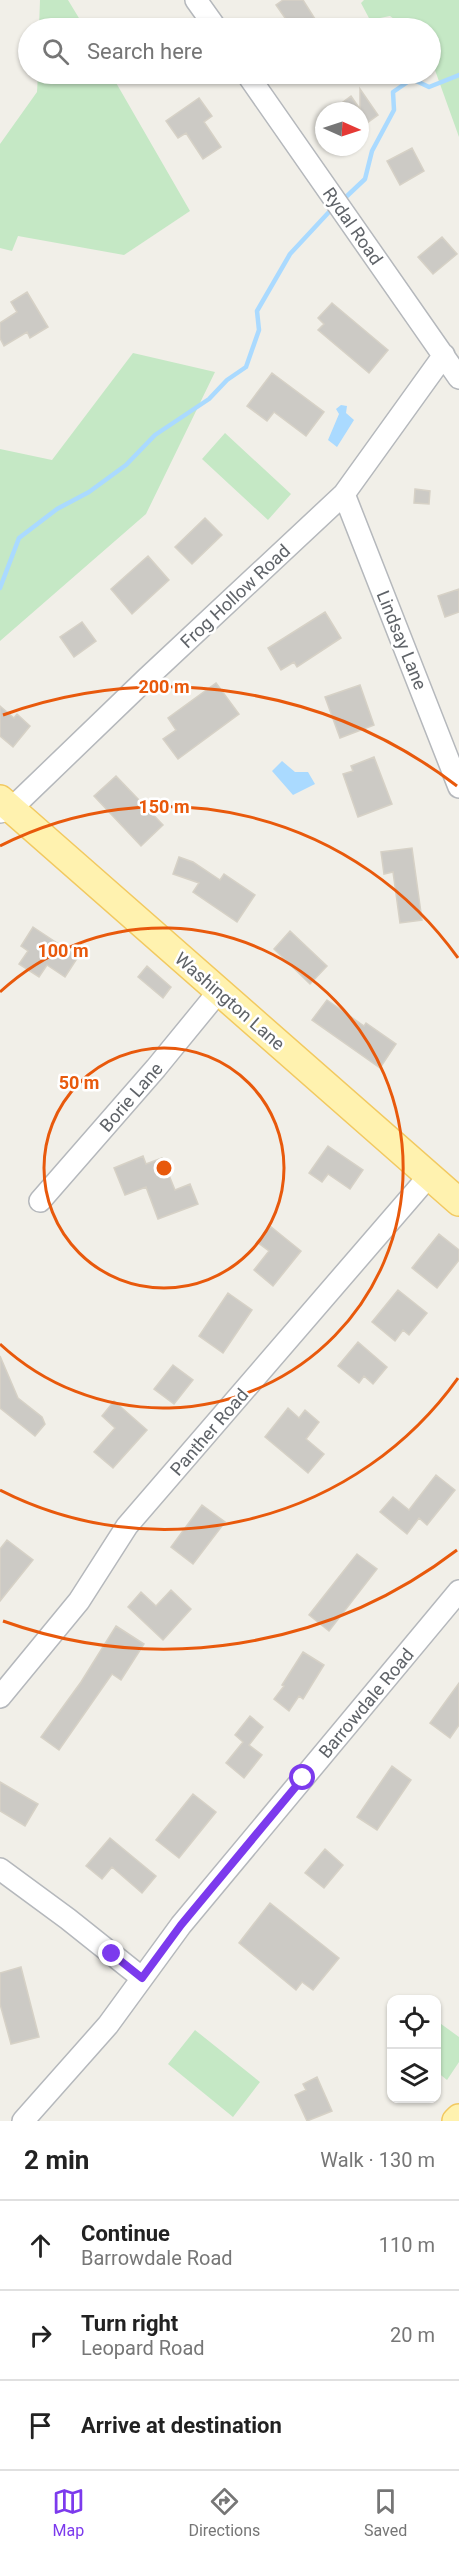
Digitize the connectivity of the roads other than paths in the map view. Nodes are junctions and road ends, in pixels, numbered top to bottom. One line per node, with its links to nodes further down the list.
1 (196, 0): 2 (street)
2 (209, 18)
3 (254, 84): 4 (street, Rydal Road)
4 (444, 355): 5 (street, Rydal Road); 6 (street, Frog Hollow Road)
5 (459, 378)
6 (344, 494): 7 (street, Lindsay Lane); 8 (street, Frog Hollow Road)
7 (459, 787)
8 (4, 807): 9 (main road, Washington Lane)
9 (219, 991): 10 (main road, Washington Lane); 11 (street, Borie Lane)
10 (429, 1176): 12 (main road, Washington Lane); 14 (street, Panther Road)
11 (40, 1201)
12 (459, 1202)
13 (459, 1591): 16 (street, Barrowdale Road)
14 (0, 1697)
15 (0, 1869): 16 (street)
16 (142, 1978): 17 (street, Barrowdale Road)
17 (23, 2121)

